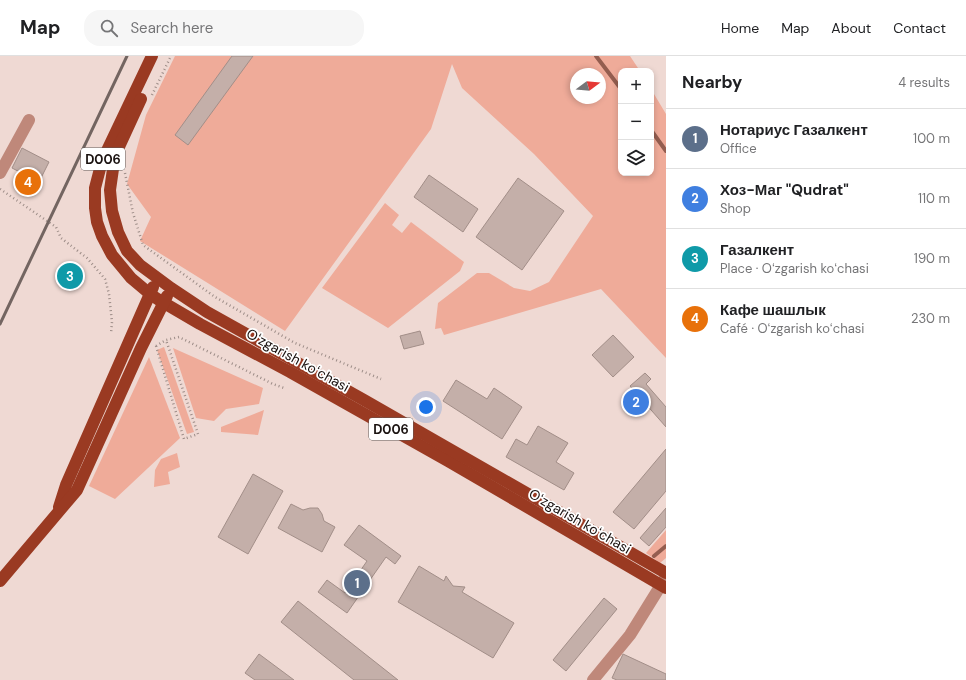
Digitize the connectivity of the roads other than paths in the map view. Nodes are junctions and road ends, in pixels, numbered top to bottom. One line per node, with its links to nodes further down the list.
1 (152, 56): 7 (main road, Oʻzgarish koʻchasi / D006)
2 (161, 56): 5 (main road, Oʻzgarish koʻchasi / D006)
3 (29, 120): 4 (street)
4 (0, 174)
5 (157, 278): 6 (main road, Oʻzgarish koʻchasi / D006); 7 (main road)
6 (171, 288): 8 (main road); 10 (main road, Oʻzgarish koʻchasi / D006)
7 (150, 294): 8 (main road, Oʻzgarish koʻchasi / D006); 9 (main road)
8 (164, 303): 9 (main road); 12 (main road, Oʻzgarish koʻchasi / D006)
9 (58, 512): 11 (main road)
10 (666, 573)
11 (0, 580)
12 (665, 583): 13 (street)
13 (593, 680)

